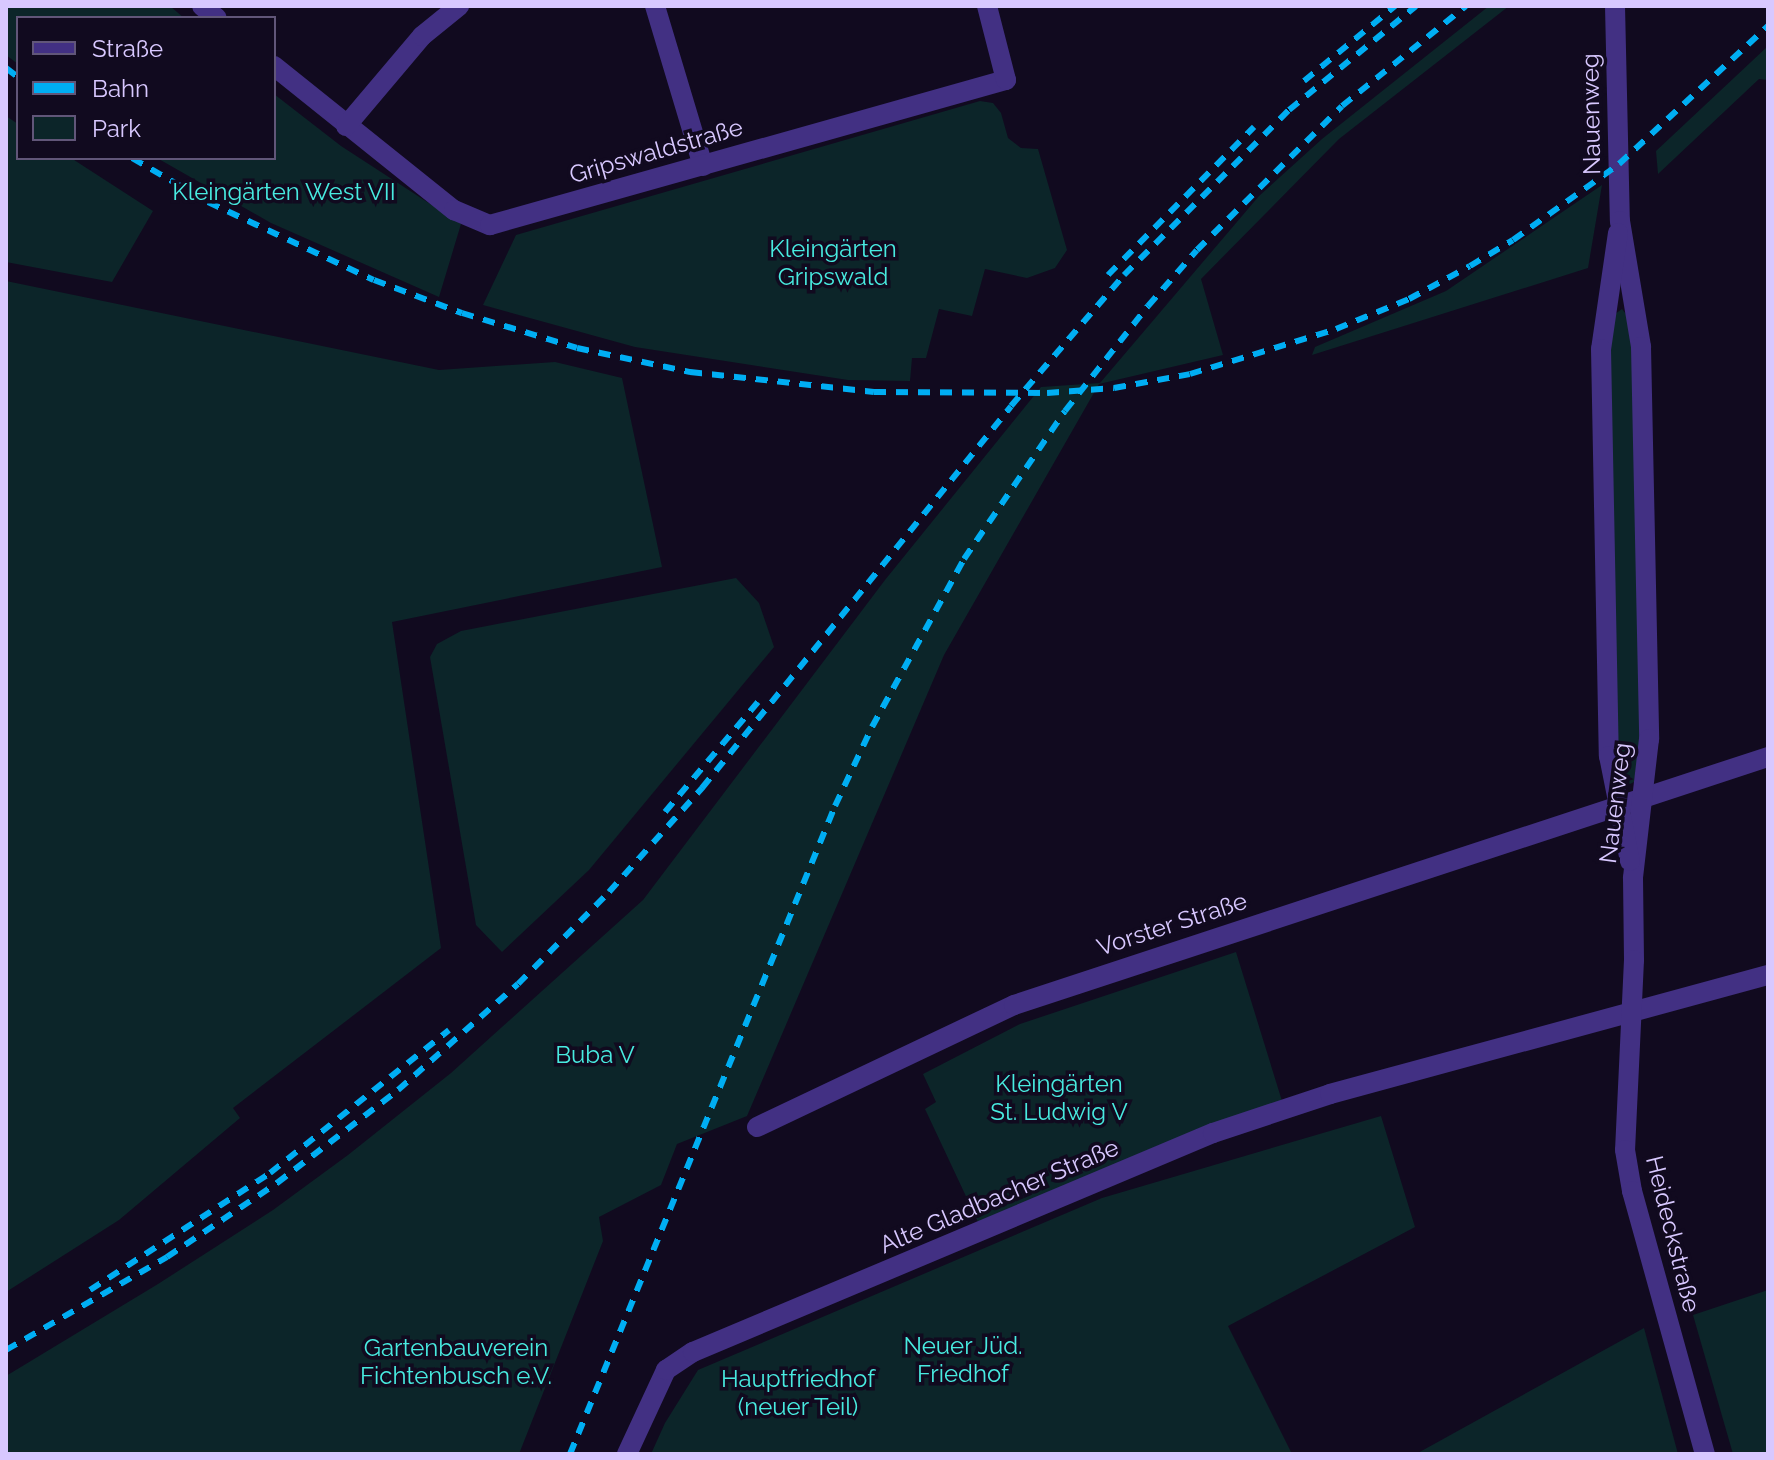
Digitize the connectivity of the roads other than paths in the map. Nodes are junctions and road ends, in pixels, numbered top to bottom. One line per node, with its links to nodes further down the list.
1 (459, 6): 6 (street)
2 (655, 6): 7 (street)
3 (987, 6): 7 (street, Gripswaldstraße)
4 (1615, 6): 8 (street, Nauenweg)
5 (276, 68): 6 (street, Gripswaldstraße)
6 (346, 126): 7 (street, Gripswaldstraße)
7 (703, 166)
8 (1620, 221): 10 (street, Nauenweg); 11 (street, Nauenweg)
9 (1768, 757): 10 (street)
10 (1643, 796): 11 (street); 12 (street, Nauenweg)
11 (1617, 804): 12 (street, Nauenweg); 15 (street, Vorster Straße)
12 (1633, 878): 14 (street, Heideckstraße)
13 (1768, 975): 14 (street, Alte Gladbacher Straße)
14 (1633, 1011): 16 (street, Alte Gladbacher Straße); 17 (street, Heideckstraße)
15 (757, 1127)
16 (627, 1454)
17 (1705, 1454)

